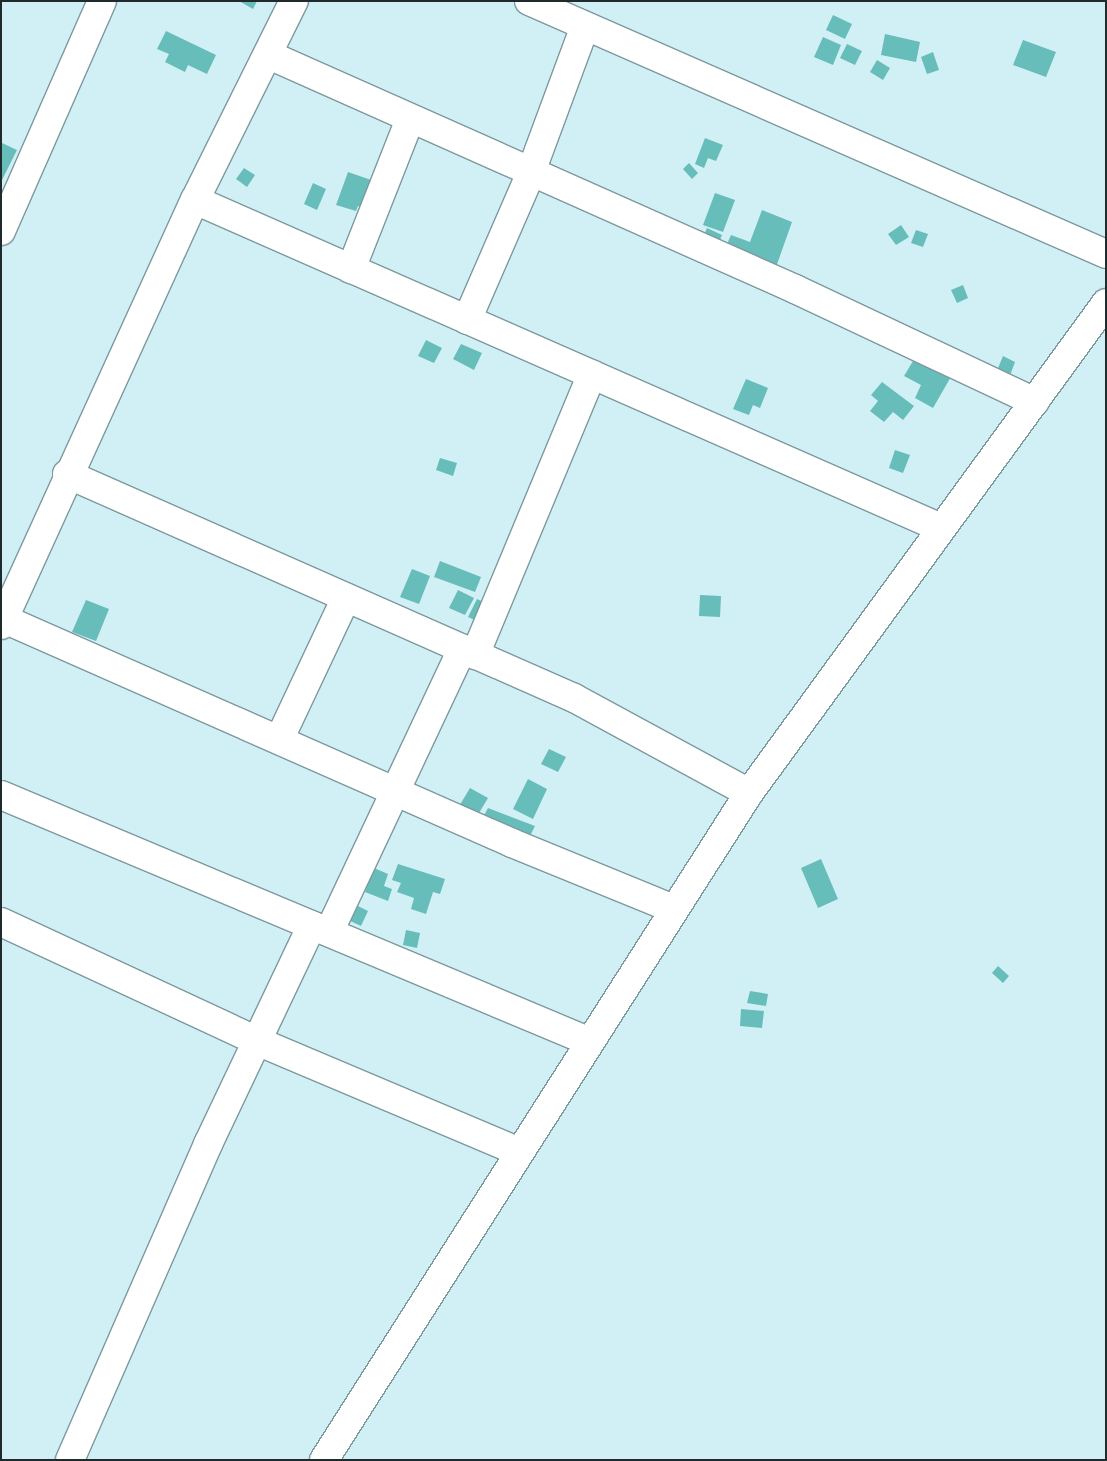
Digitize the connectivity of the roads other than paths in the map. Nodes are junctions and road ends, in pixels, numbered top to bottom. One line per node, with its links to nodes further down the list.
1 (102, 1): 9 (street)
2 (294, 1): 5 (street)
3 (529, 1): 4 (street)
4 (585, 26): 7 (street); 10 (street)
5 (269, 55): 6 (street); 8 (street)
6 (410, 119): 7 (street); 11 (street)
7 (530, 173): 13 (street); 15 (street)
8 (195, 200): 11 (street); 16 (street)
9 (1, 231)
10 (1106, 254)
11 (351, 268): 13 (street)
12 (1106, 304): 15 (street)
13 (467, 320): 14 (street)
14 (592, 374): 17 (street); 20 (street)
15 (1035, 402): 17 (street)
16 (67, 474): 18 (street); 19 (street)
17 (939, 527): 23 (street)
18 (346, 598): 20 (street); 21 (street)
19 (3, 622): 21 (street)
20 (468, 652): 22 (street); 23 (street)
21 (280, 738): 22 (street)
22 (398, 791): 25 (street); 27 (street)
23 (749, 793): 25 (street)
24 (1, 795): 27 (street)
25 (674, 909): 29 (street)
26 (1, 922): 28 (street)
27 (320, 929): 28 (street); 29 (street)
28 (257, 1041): 30 (street); 31 (street)
29 (588, 1041): 30 (street)
30 (518, 1151): 32 (street)
31 (70, 1460)
32 (324, 1460)

